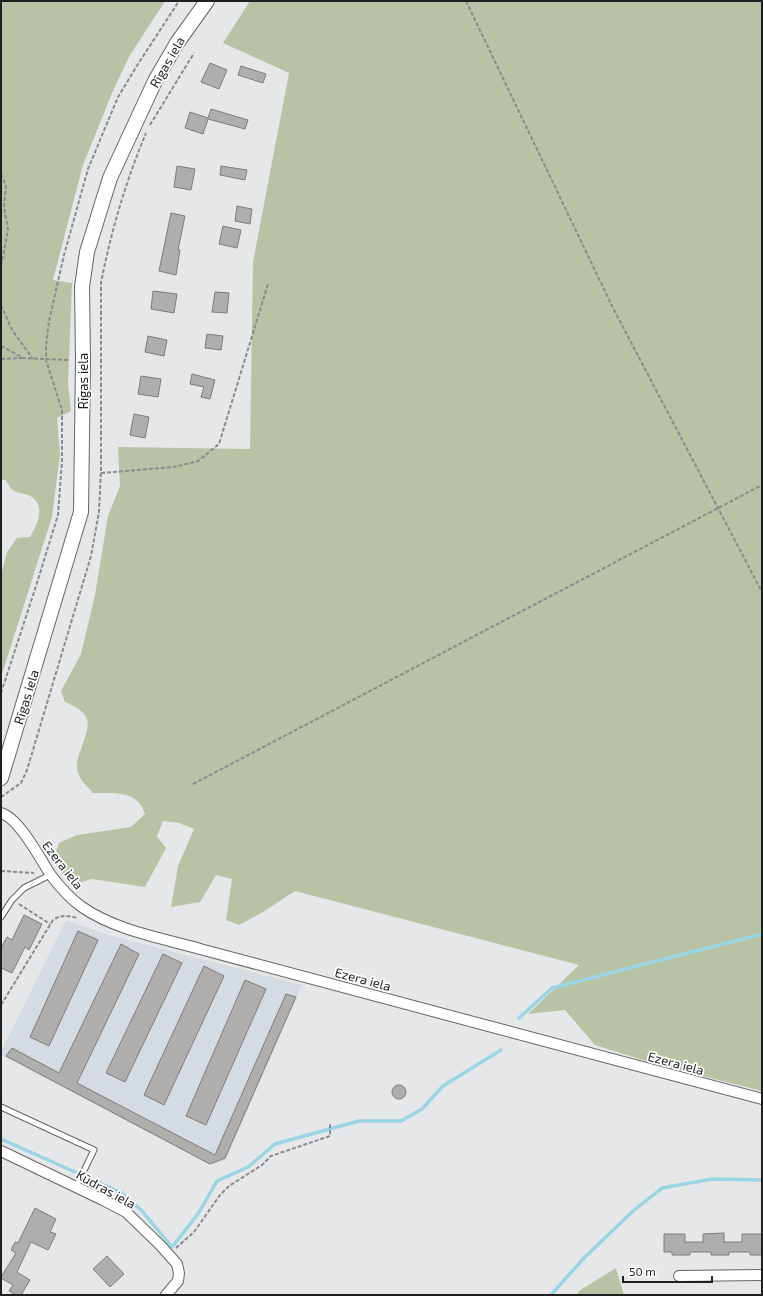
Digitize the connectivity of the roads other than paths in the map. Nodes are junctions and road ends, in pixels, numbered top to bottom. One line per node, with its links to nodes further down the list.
1 (207, 1): 2 (main road, Rīgas iela)
2 (6, 745): 3 (main road, Rīgas iela)
3 (1, 778)
4 (1, 813): 5 (street, Ezera iela)
5 (51, 874): 6 (lane); 7 (street, Ezera iela)
6 (1, 917)
7 (762, 1099)
8 (1, 1107): 10 (lane)
9 (1, 1151): 10 (street, Kūdras iela)
10 (76, 1187): 13 (street, Kūdras iela)
11 (762, 1275): 12 (street)
12 (679, 1276)
13 (166, 1295)

